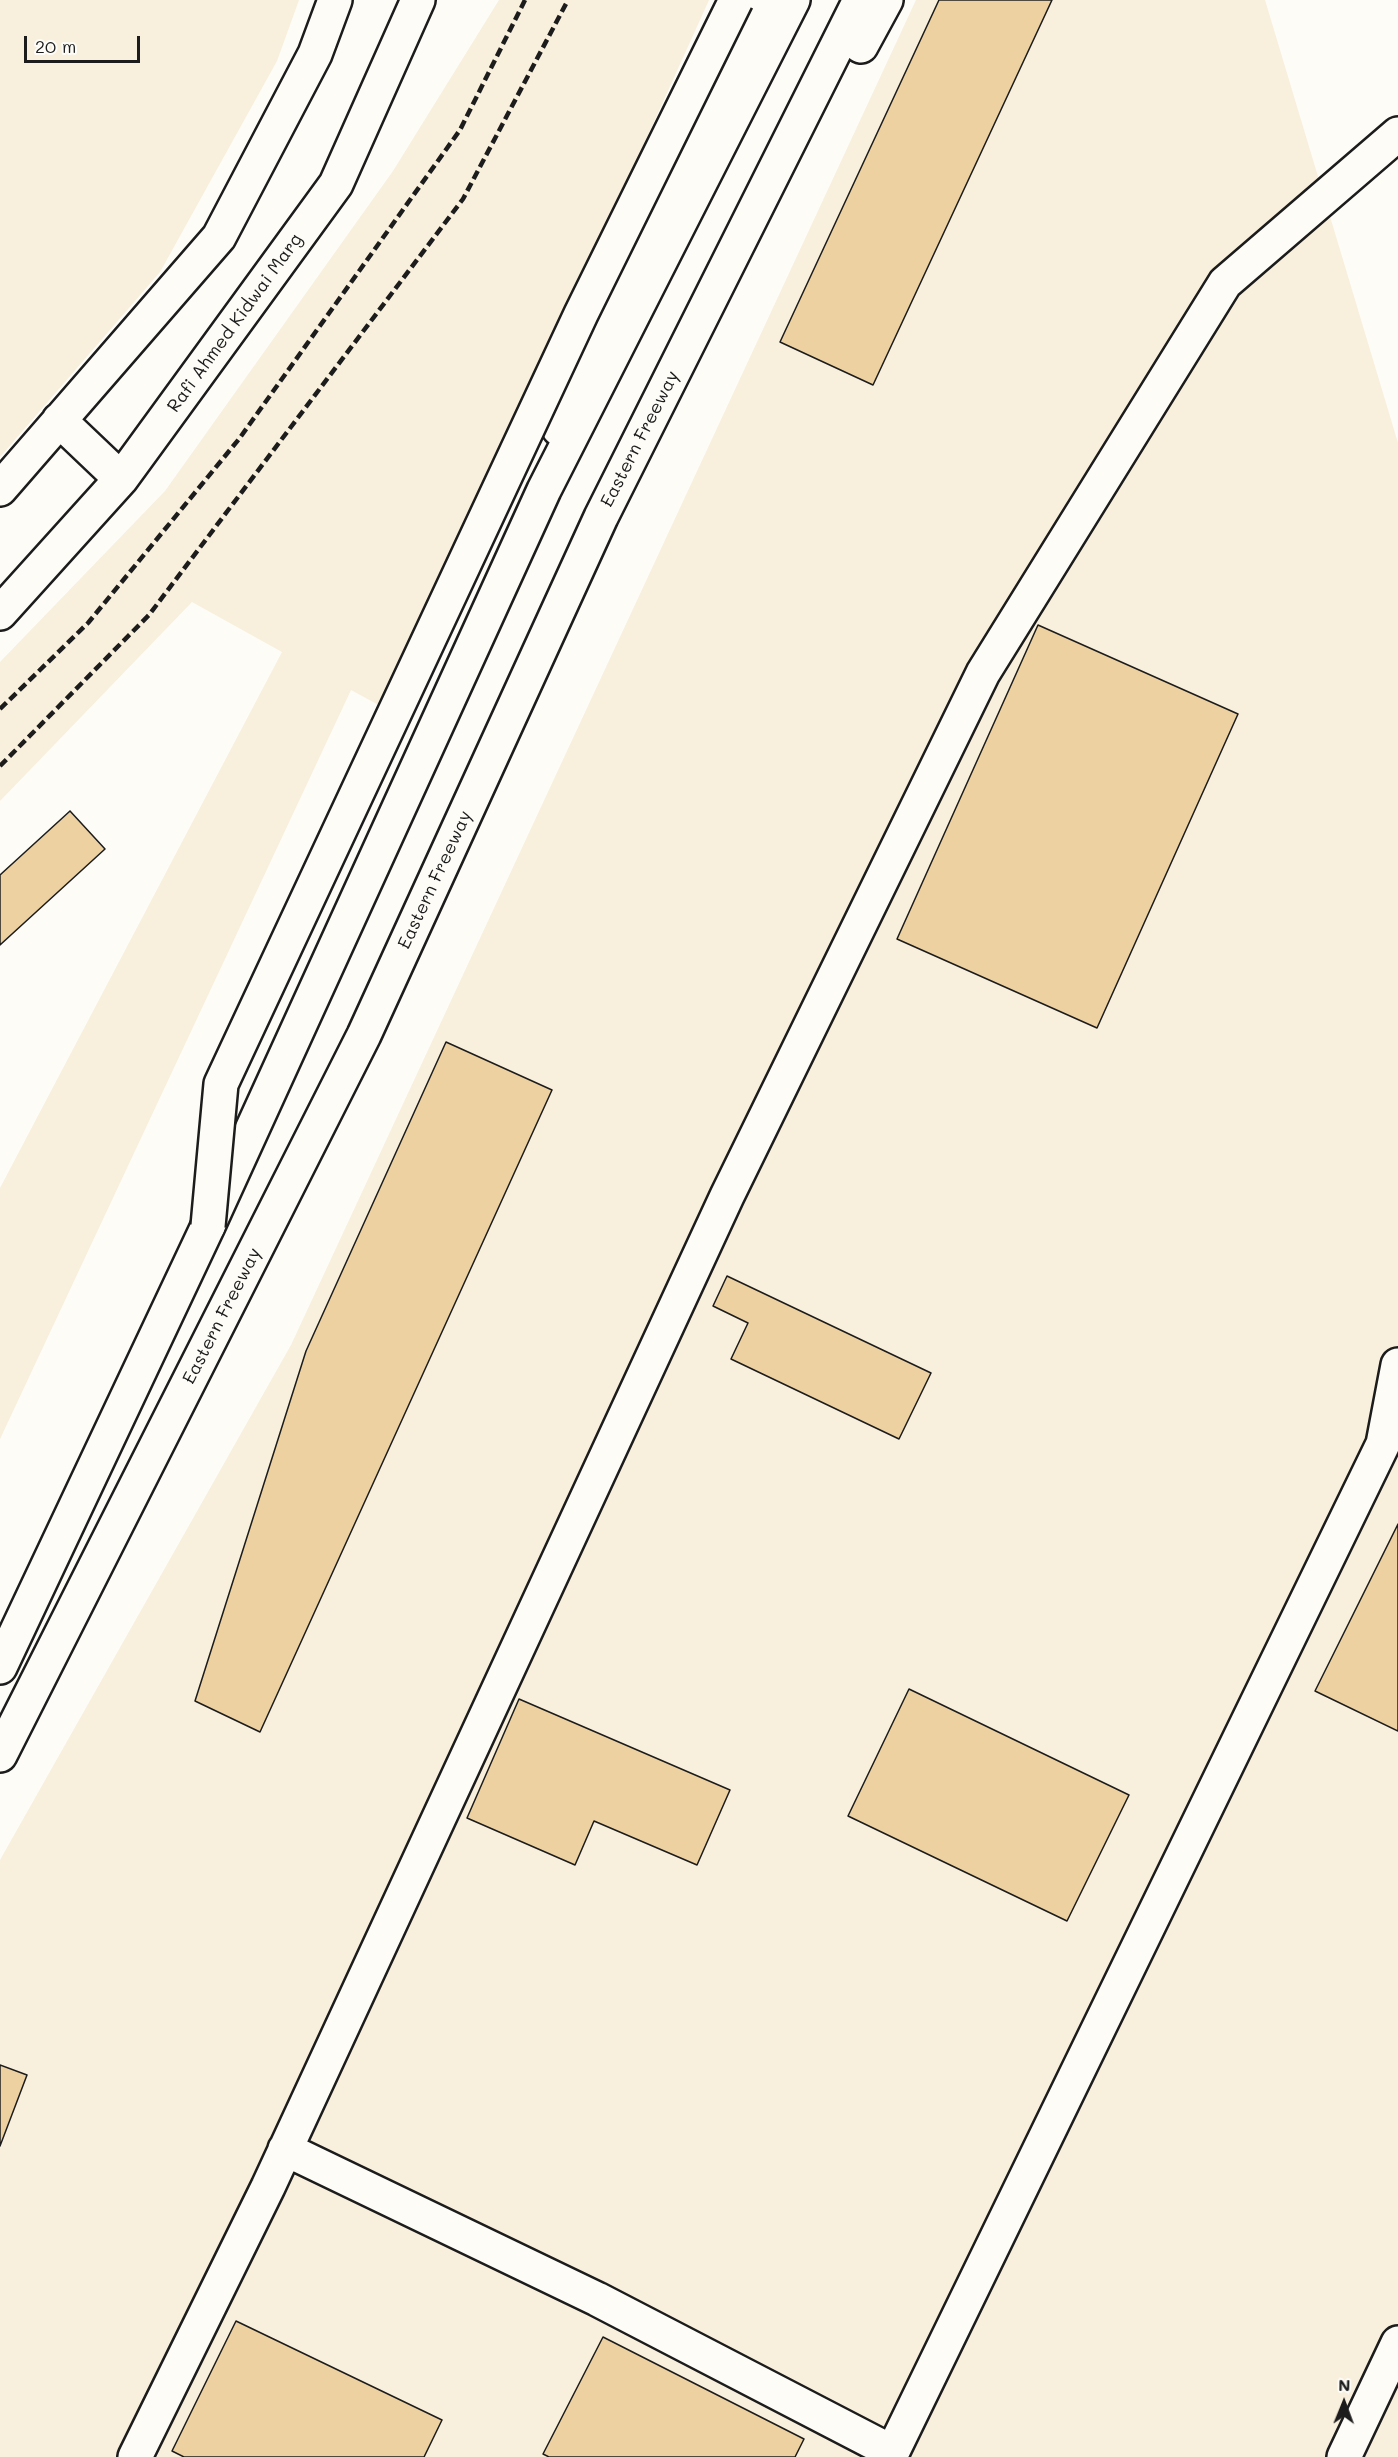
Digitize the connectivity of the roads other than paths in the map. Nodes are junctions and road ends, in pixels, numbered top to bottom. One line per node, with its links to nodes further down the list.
1 (335, 0): 11 (main road)
2 (418, 0): 12 (main road, Rafi Ahmed Kidwai Marg)
3 (736, 0): 15 (main road, bridge)
4 (762, 0): 17 (main road)
5 (793, 0): 15 (main road)
6 (847, 0): 19 (main road)
7 (860, 0): 10 (main road, Eastern Freeway)
8 (886, 0): 10 (main road)
9 (1398, 134): 21 (main road)
10 (736, 247): 20 (main road, Eastern Freeway)
11 (59, 420): 12 (main road); 13 (main road)
12 (121, 479): 14 (main road, Rafi Ahmed Kidwai Marg)
13 (0, 489)
14 (0, 613)
15 (208, 1226): 18 (main road)
16 (1398, 1365): 23 (main road)
17 (0, 1633)
18 (0, 1667)
19 (0, 1737)
20 (0, 1755)
21 (285, 2149): 23 (main road); 24 (main road)
22 (1398, 2343): 25 (main road)
23 (891, 2454)
24 (135, 2457)
25 (1344, 2457)

